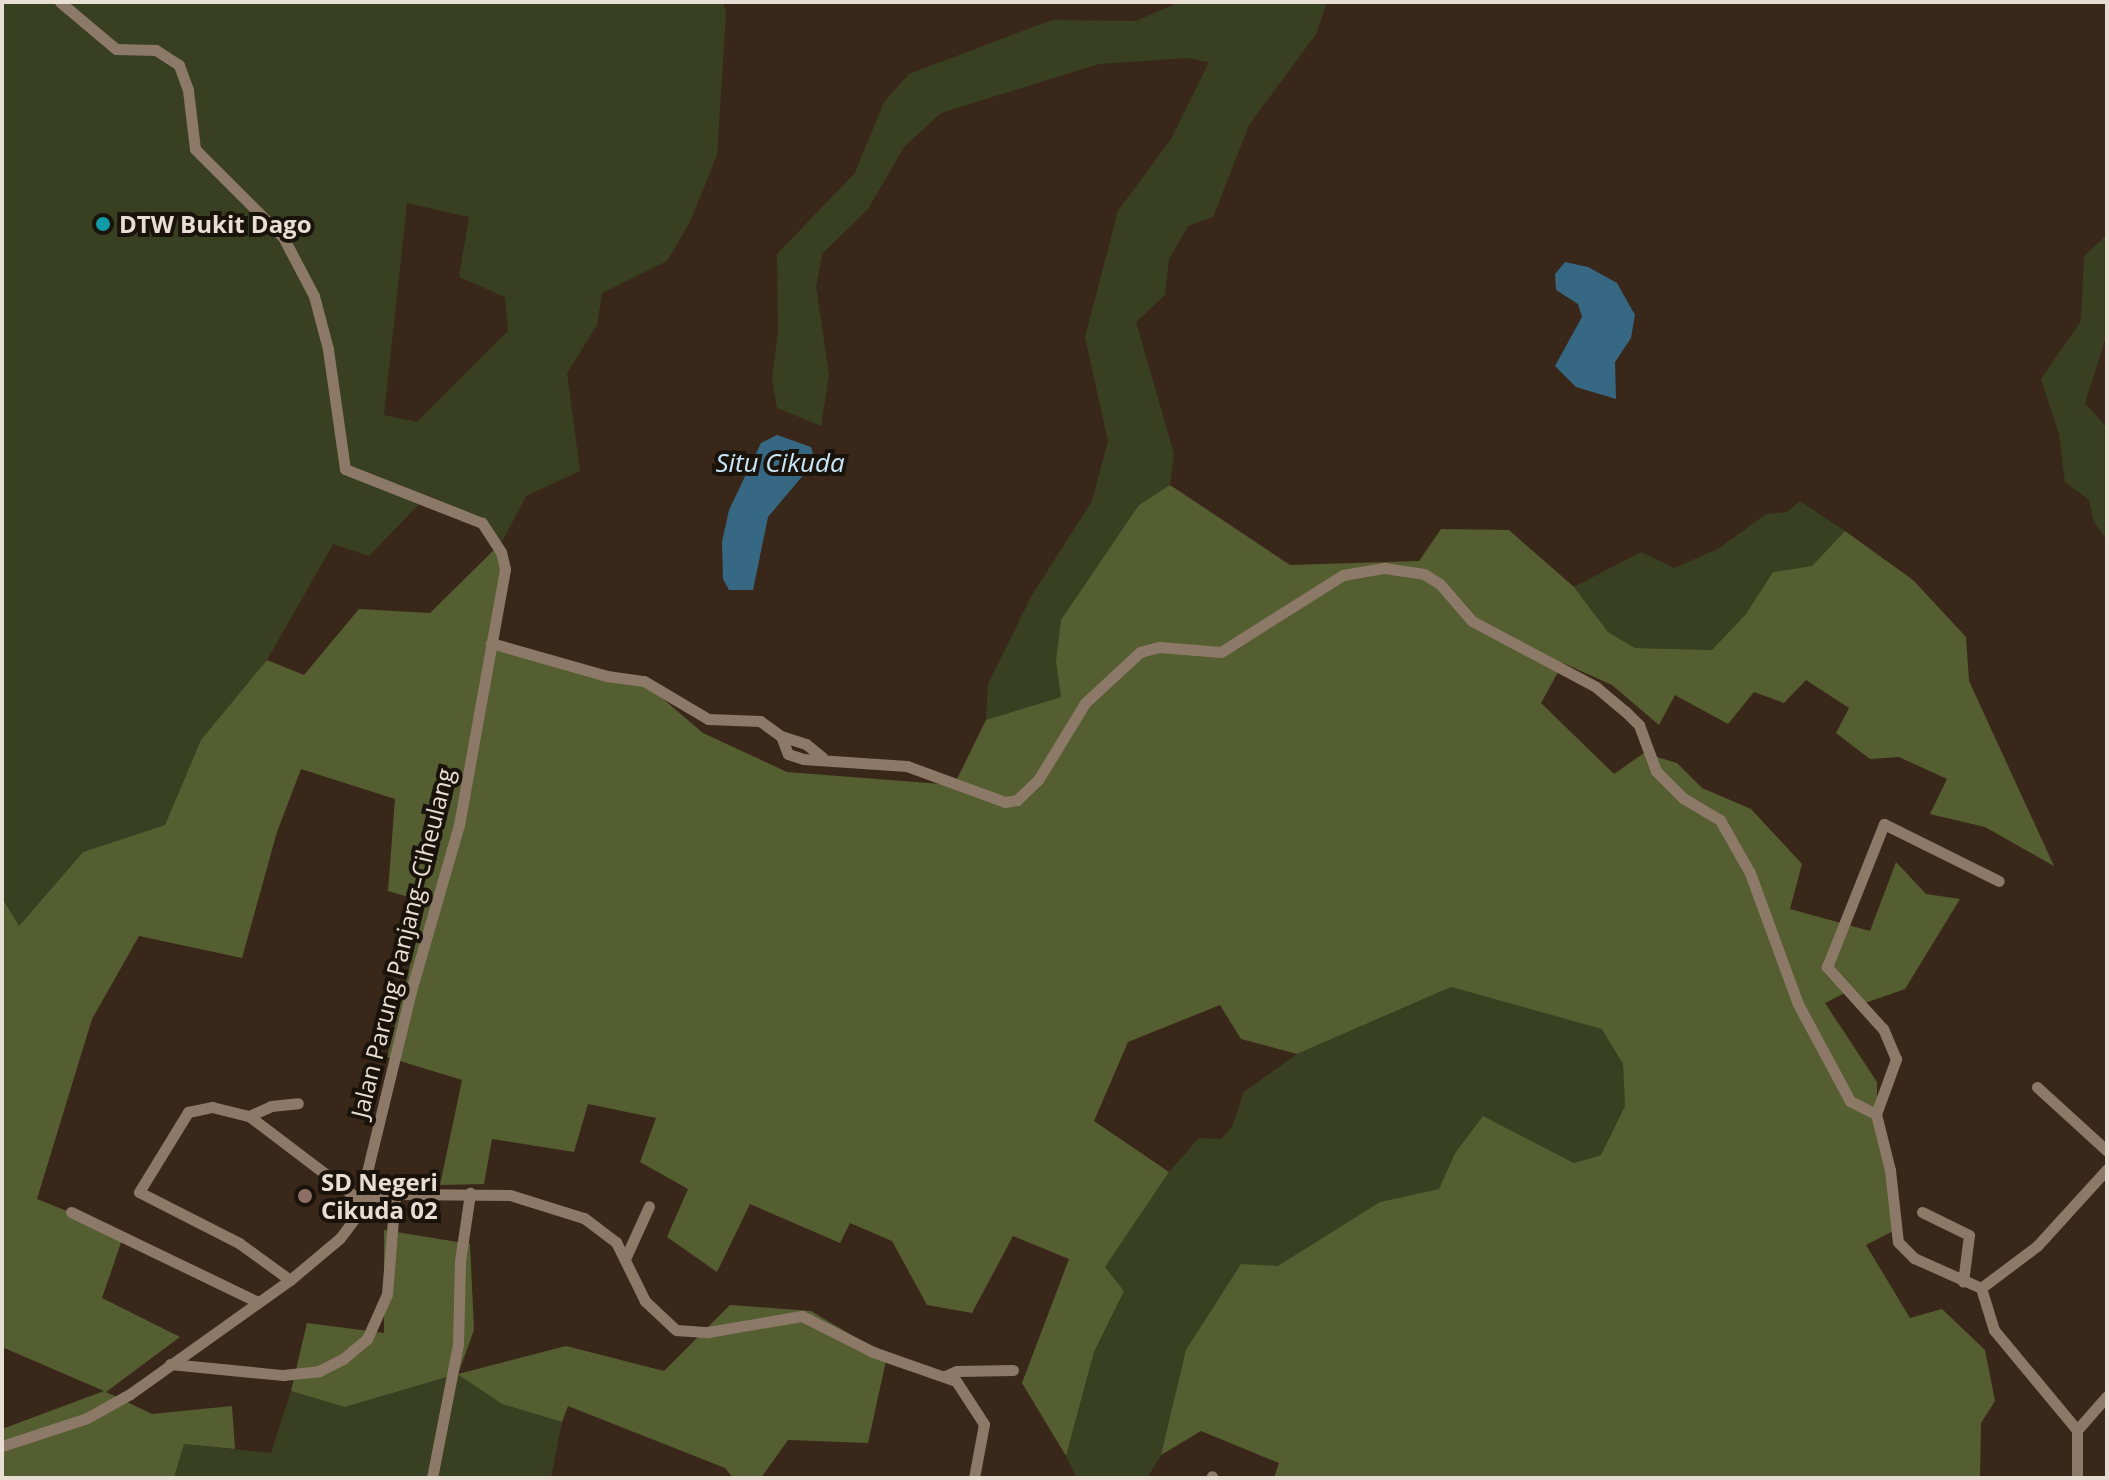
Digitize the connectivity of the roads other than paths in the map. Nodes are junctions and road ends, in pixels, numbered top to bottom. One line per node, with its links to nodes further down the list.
1 (60, 2): 2 (street, Jalan Parung Panjang–Ciheulang)
2 (491, 643): 6 (street); 12 (street, Jalan Parung Panjang–Ciheulang)
3 (1999, 881): 6 (street)
4 (2037, 1087): 8 (street)
5 (298, 1103): 7 (street)
6 (1876, 1114): 18 (street)
7 (249, 1116): 12 (street); 17 (street)
8 (2107, 1151)
9 (2107, 1169): 19 (street)
10 (470, 1193): 11 (street); 16 (street); 27 (street)
11 (395, 1194): 12 (street); 21 (street)
12 (361, 1201): 17 (street, Jalan Parung Panjang–Ciheulang)
13 (649, 1206): 16 (street)
14 (71, 1212): 20 (street)
15 (1922, 1212): 18 (street)
16 (625, 1259): 23 (street)
17 (290, 1280): 20 (street, Jalan Parung Panjang–Ciheulang)
18 (1963, 1282): 19 (street)
19 (1981, 1288): 25 (street)
20 (258, 1302): 21 (street, Jalan Parung Panjang–Ciheulang)
21 (170, 1364): 26 (street, Jalan Parung Panjang–Ciheulang)
22 (1013, 1370): 23 (street)
23 (945, 1376): 28 (street)
24 (2107, 1396): 25 (street)
25 (2077, 1430): 29 (street)
26 (2, 1446)
27 (432, 1478)
28 (974, 1478)
29 (2077, 1478)

